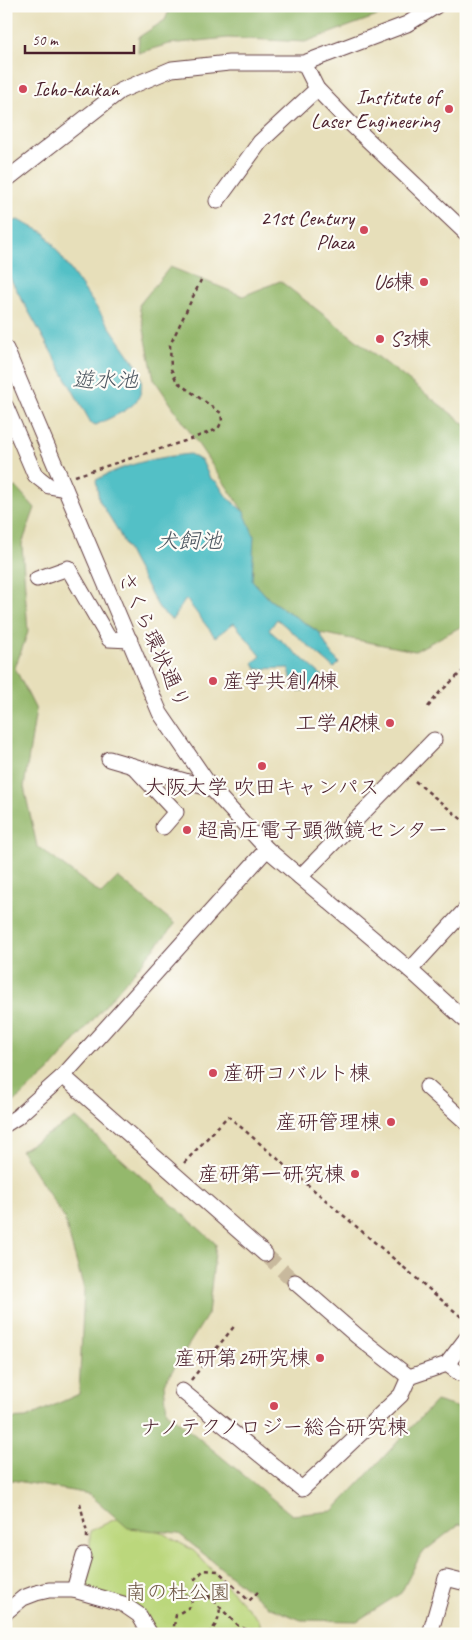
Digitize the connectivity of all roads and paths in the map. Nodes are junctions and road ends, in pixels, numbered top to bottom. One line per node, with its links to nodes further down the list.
1 (436, 6): 2 (street)
2 (304, 63): 3 (street); 4 (street)
3 (317, 89): 5 (street); 6 (street)
4 (6, 180)
5 (217, 201)
6 (466, 233)
7 (201, 280): 10 (path)
8 (6, 349): 10 (street, さくら環状通り)
9 (6, 407): 10 (street)
10 (64, 485): 12 (street, さくら環状通り)
11 (37, 579): 12 (street)
12 (130, 640): 19 (street, さくら環状通り)
13 (466, 668): 14 (path)
14 (428, 707)
15 (434, 740): 18 (street)
16 (109, 759): 17 (street)
17 (132, 765): 19 (street); 21 (street)
18 (404, 772): 20 (path); 23 (street)
19 (212, 789): 22 (street, さくら環状通り)
20 (466, 823)
21 (163, 827)
22 (267, 849): 23 (street, さくら環状通り); 27 (street)
23 (300, 877): 25 (street, さくら環状通り)
24 (466, 909): 25 (street)
25 (410, 970): 26 (street, さくら環状通り)
26 (466, 1021)
27 (63, 1076): 30 (street); 31 (street)
28 (426, 1087): 29 (street)
29 (466, 1122)
30 (6, 1124)
31 (175, 1173): 32 (street); 34 (path)
32 (265, 1254)
33 (295, 1282): 39 (street)
34 (466, 1321)
35 (236, 1324): 40 (path)
36 (466, 1338): 37 (street)
37 (447, 1364): 38 (street); 39 (street)
38 (466, 1375)
39 (409, 1377): 40 (street)
40 (182, 1391)
41 (80, 1503): 42 (path)
42 (84, 1556): 44 (street)
43 (466, 1583): 55 (street)
44 (74, 1590): 50 (street); 52 (street)
45 (258, 1592): 47 (path)
46 (185, 1594): 48 (path)
47 (212, 1599): 48 (path); 49 (path)
48 (192, 1600): 53 (path)
49 (220, 1606): 51 (path); 54 (path)
50 (6, 1612)
51 (260, 1630)
52 (150, 1634)
53 (176, 1634)
54 (208, 1634)
55 (430, 1634)

